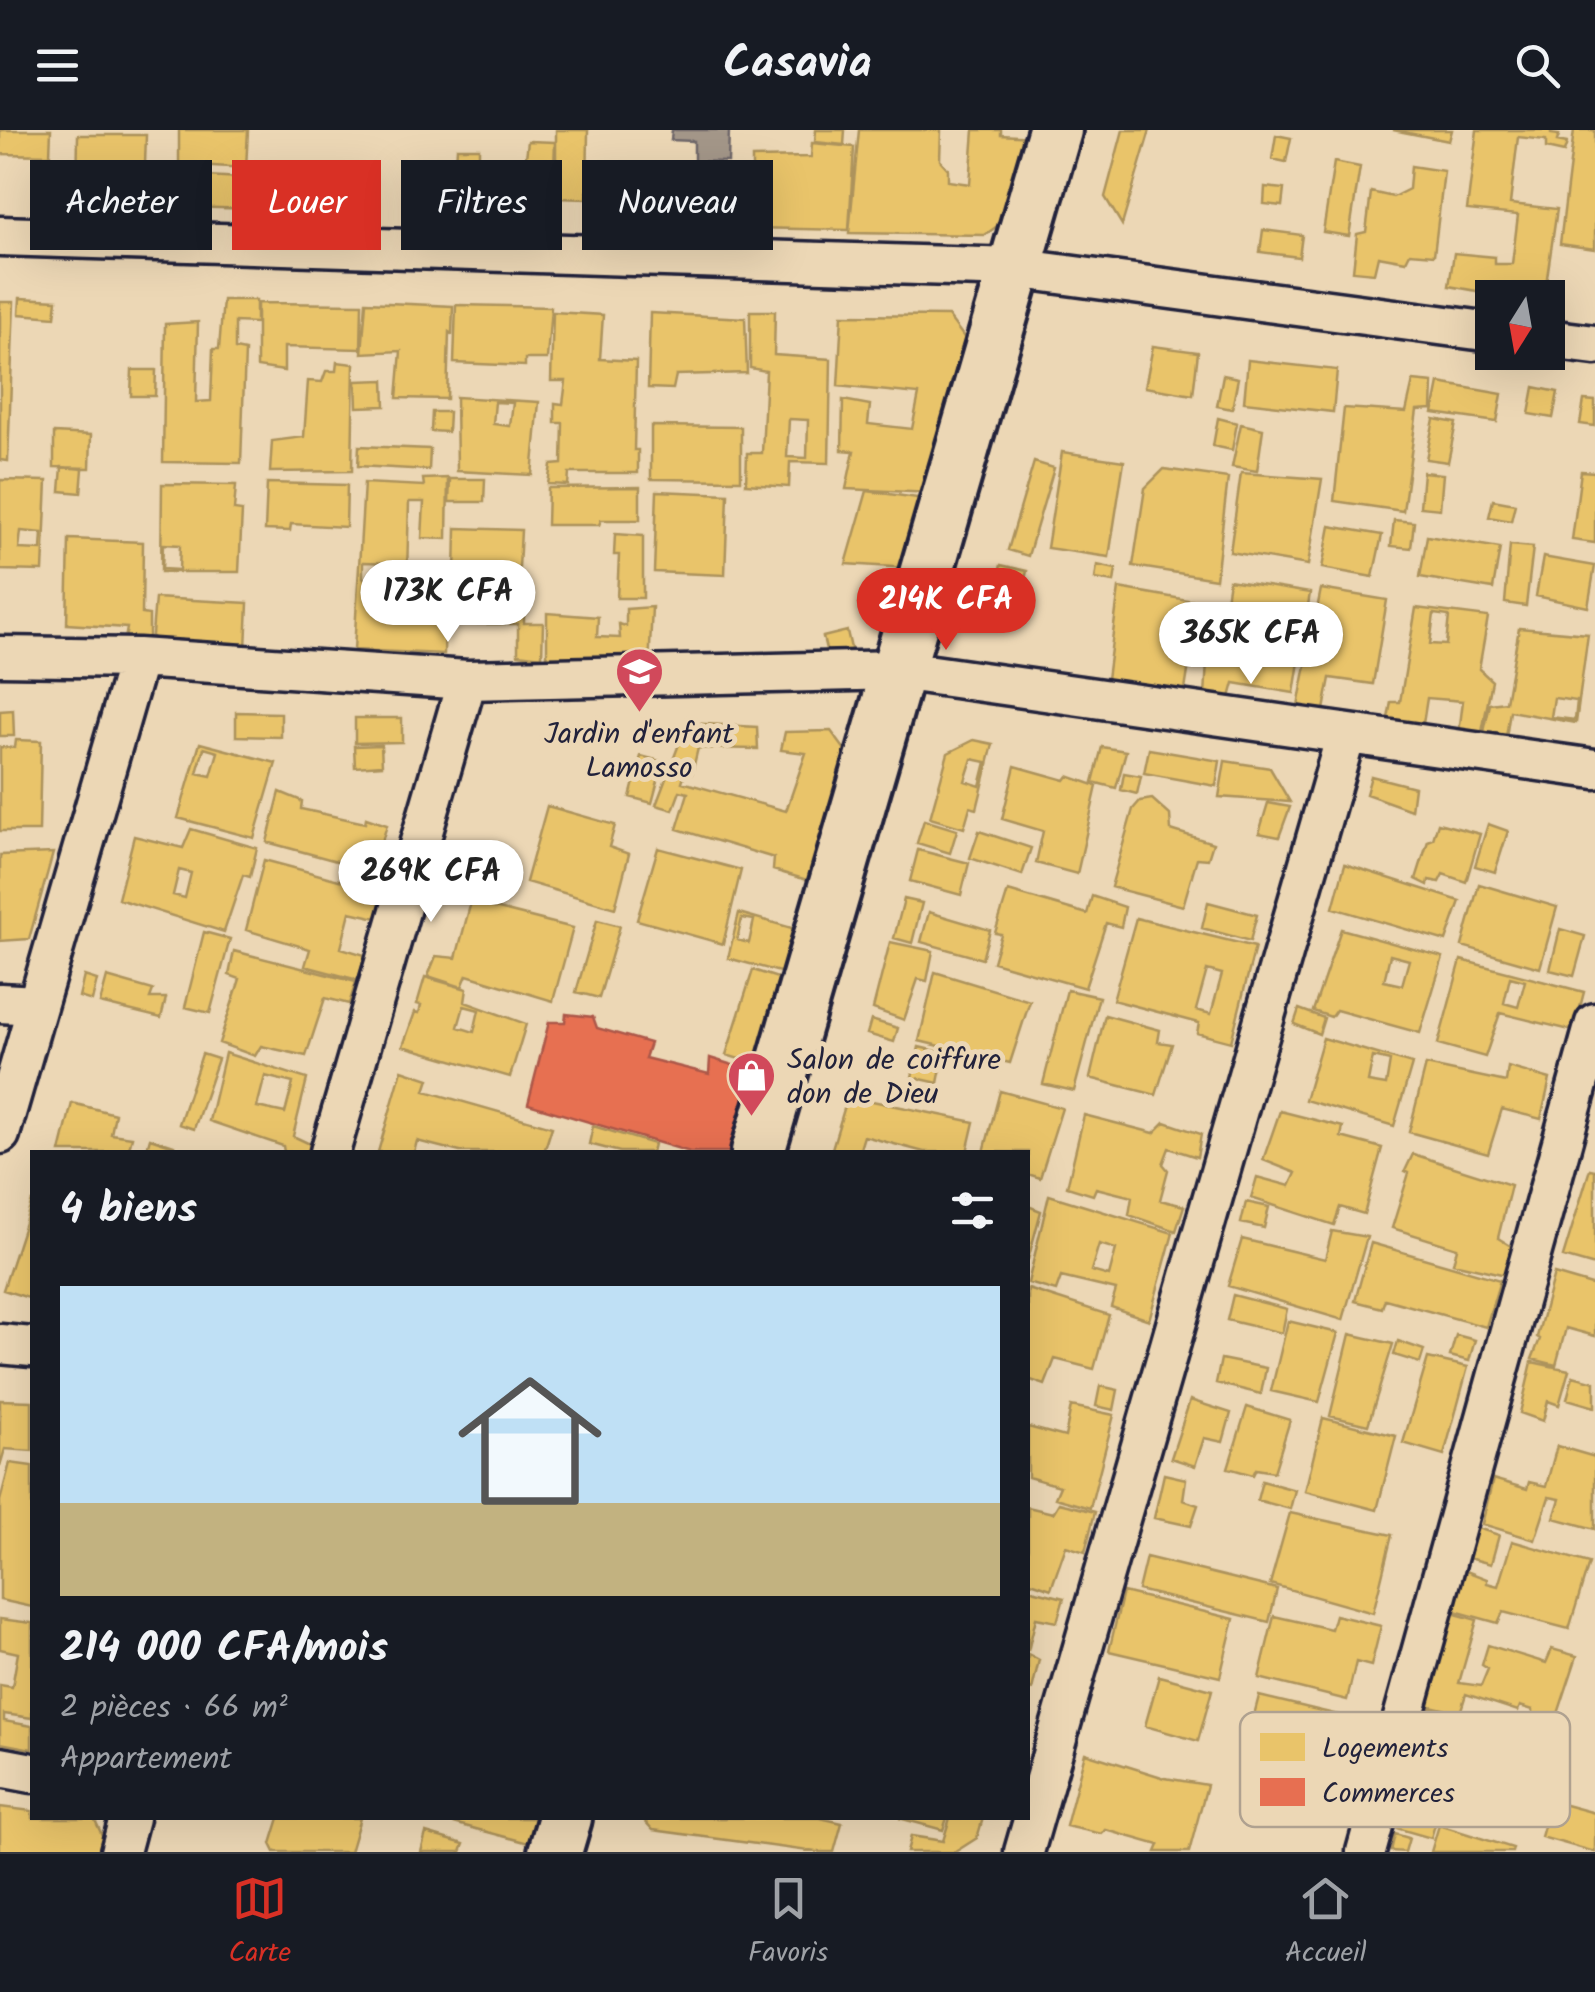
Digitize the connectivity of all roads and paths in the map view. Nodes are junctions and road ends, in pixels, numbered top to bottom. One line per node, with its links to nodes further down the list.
1 (1055, 130): 3 (street)
2 (0, 236): 3 (street)
3 (1015, 268): 4 (street); 9 (street)
4 (1475, 330)
5 (1565, 341): 6 (street)
6 (1595, 345)
7 (0, 656): 8 (street)
8 (138, 658): 10 (street); 13 (street)
9 (898, 670): 10 (street); 11 (street); 17 (street)
10 (468, 680): 16 (street)
11 (1346, 735): 12 (street); 28 (street)
12 (1595, 770)
13 (19, 1004): 15 (street)
14 (1595, 1023): 20 (street)
15 (0, 1134)
16 (331, 1150)
17 (759, 1150)
18 (0, 1344): 19 (street)
19 (30, 1347)
20 (1405, 1712)
21 (0, 1768): 22 (street)
22 (30, 1772)
23 (128, 1820): 26 (street)
24 (564, 1820): 27 (street)
25 (1373, 1827): 29 (street)
26 (120, 1852)
27 (555, 1852)
28 (1024, 1852)
29 (1366, 1852)

